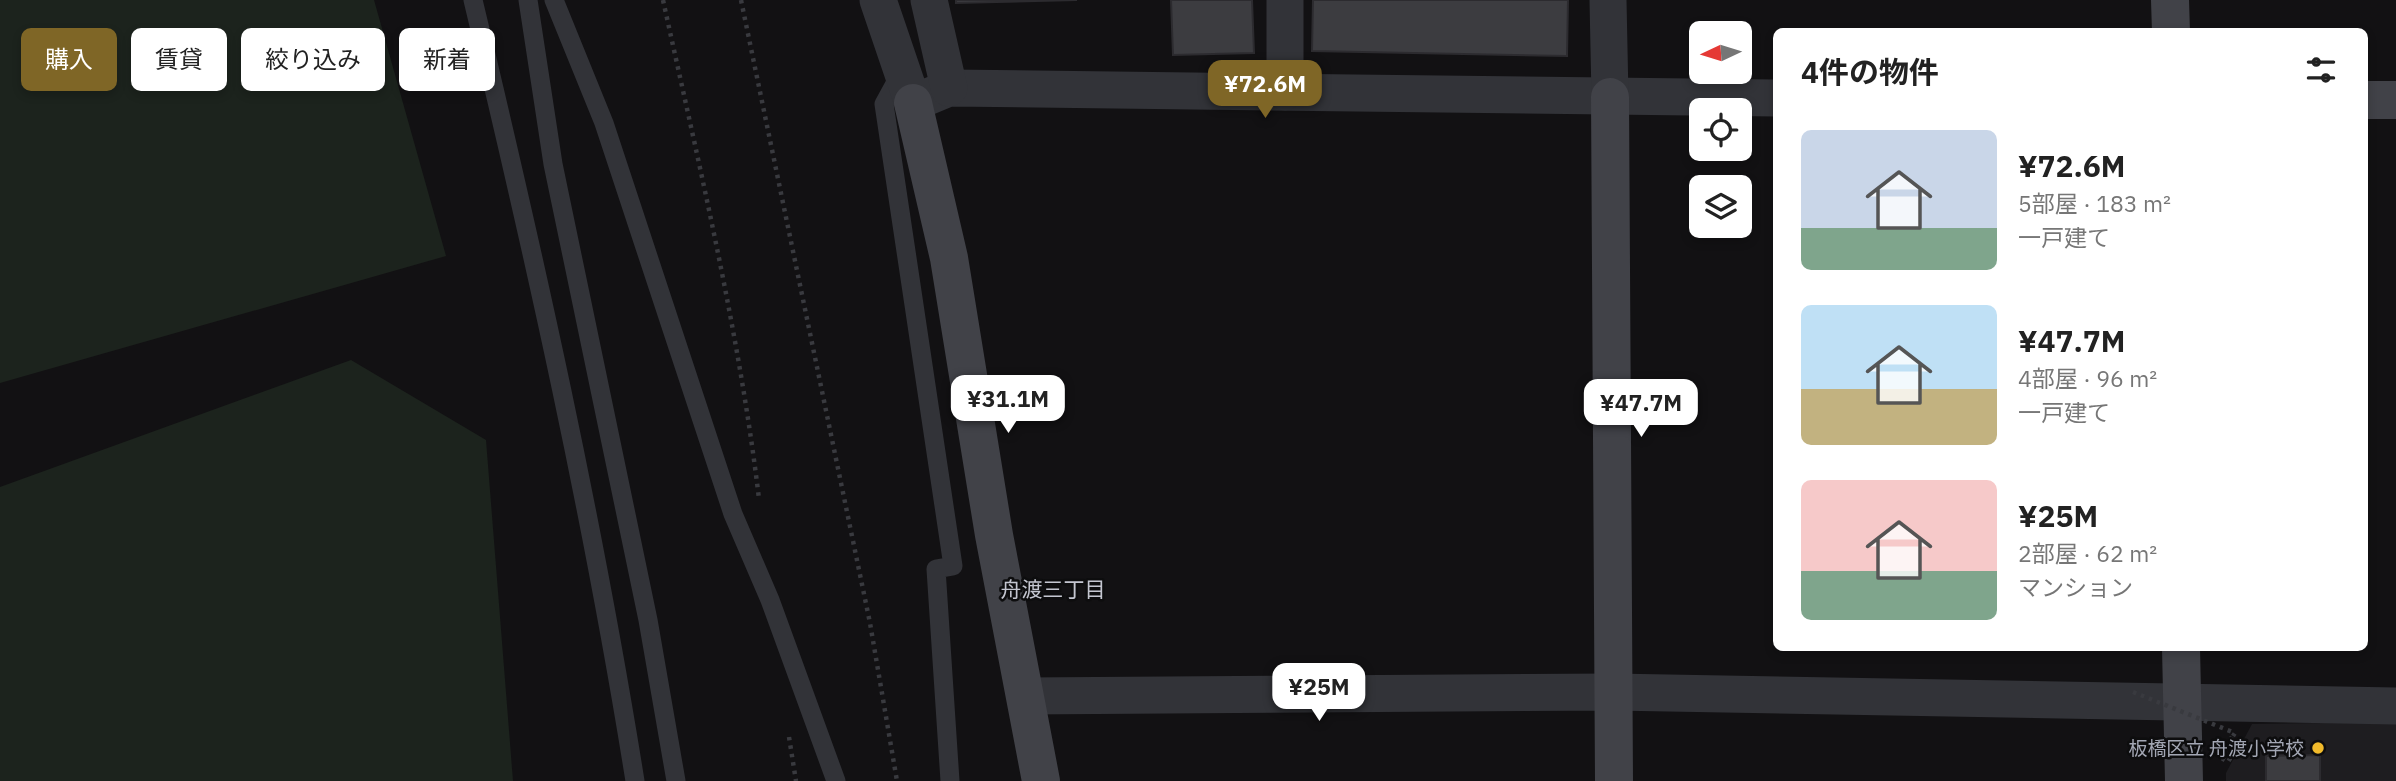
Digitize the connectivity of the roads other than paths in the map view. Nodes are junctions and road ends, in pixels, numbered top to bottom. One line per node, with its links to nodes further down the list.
1 (472, 0): 22 (lane)
2 (528, 0): 23 (lane)
3 (554, 0): 24 (lane)
4 (878, 0): 10 (street)
5 (929, 0): 11 (street)
6 (1285, 0): 12 (street)
7 (1608, 0): 13 (street)
8 (2170, 0): 9 (street)
9 (2171, 28)
10 (908, 86): 11 (street); 19 (street); 25 (lane)
11 (949, 88): 12 (street)
12 (1285, 92): 13 (street)
13 (1610, 97): 14 (street); 18 (street)
14 (1773, 98)
15 (2368, 100): 16 (street)
16 (2396, 100)
17 (2181, 651): 20 (street)
18 (1613, 692): 19 (street); 20 (street); 27 (street)
19 (1025, 696): 26 (street)
20 (2182, 703): 21 (street); 28 (street)
21 (2396, 706)
22 (635, 781)
23 (677, 781)
24 (836, 781)
25 (950, 781)
26 (1041, 781)
27 (1614, 781)
28 (2185, 781)

